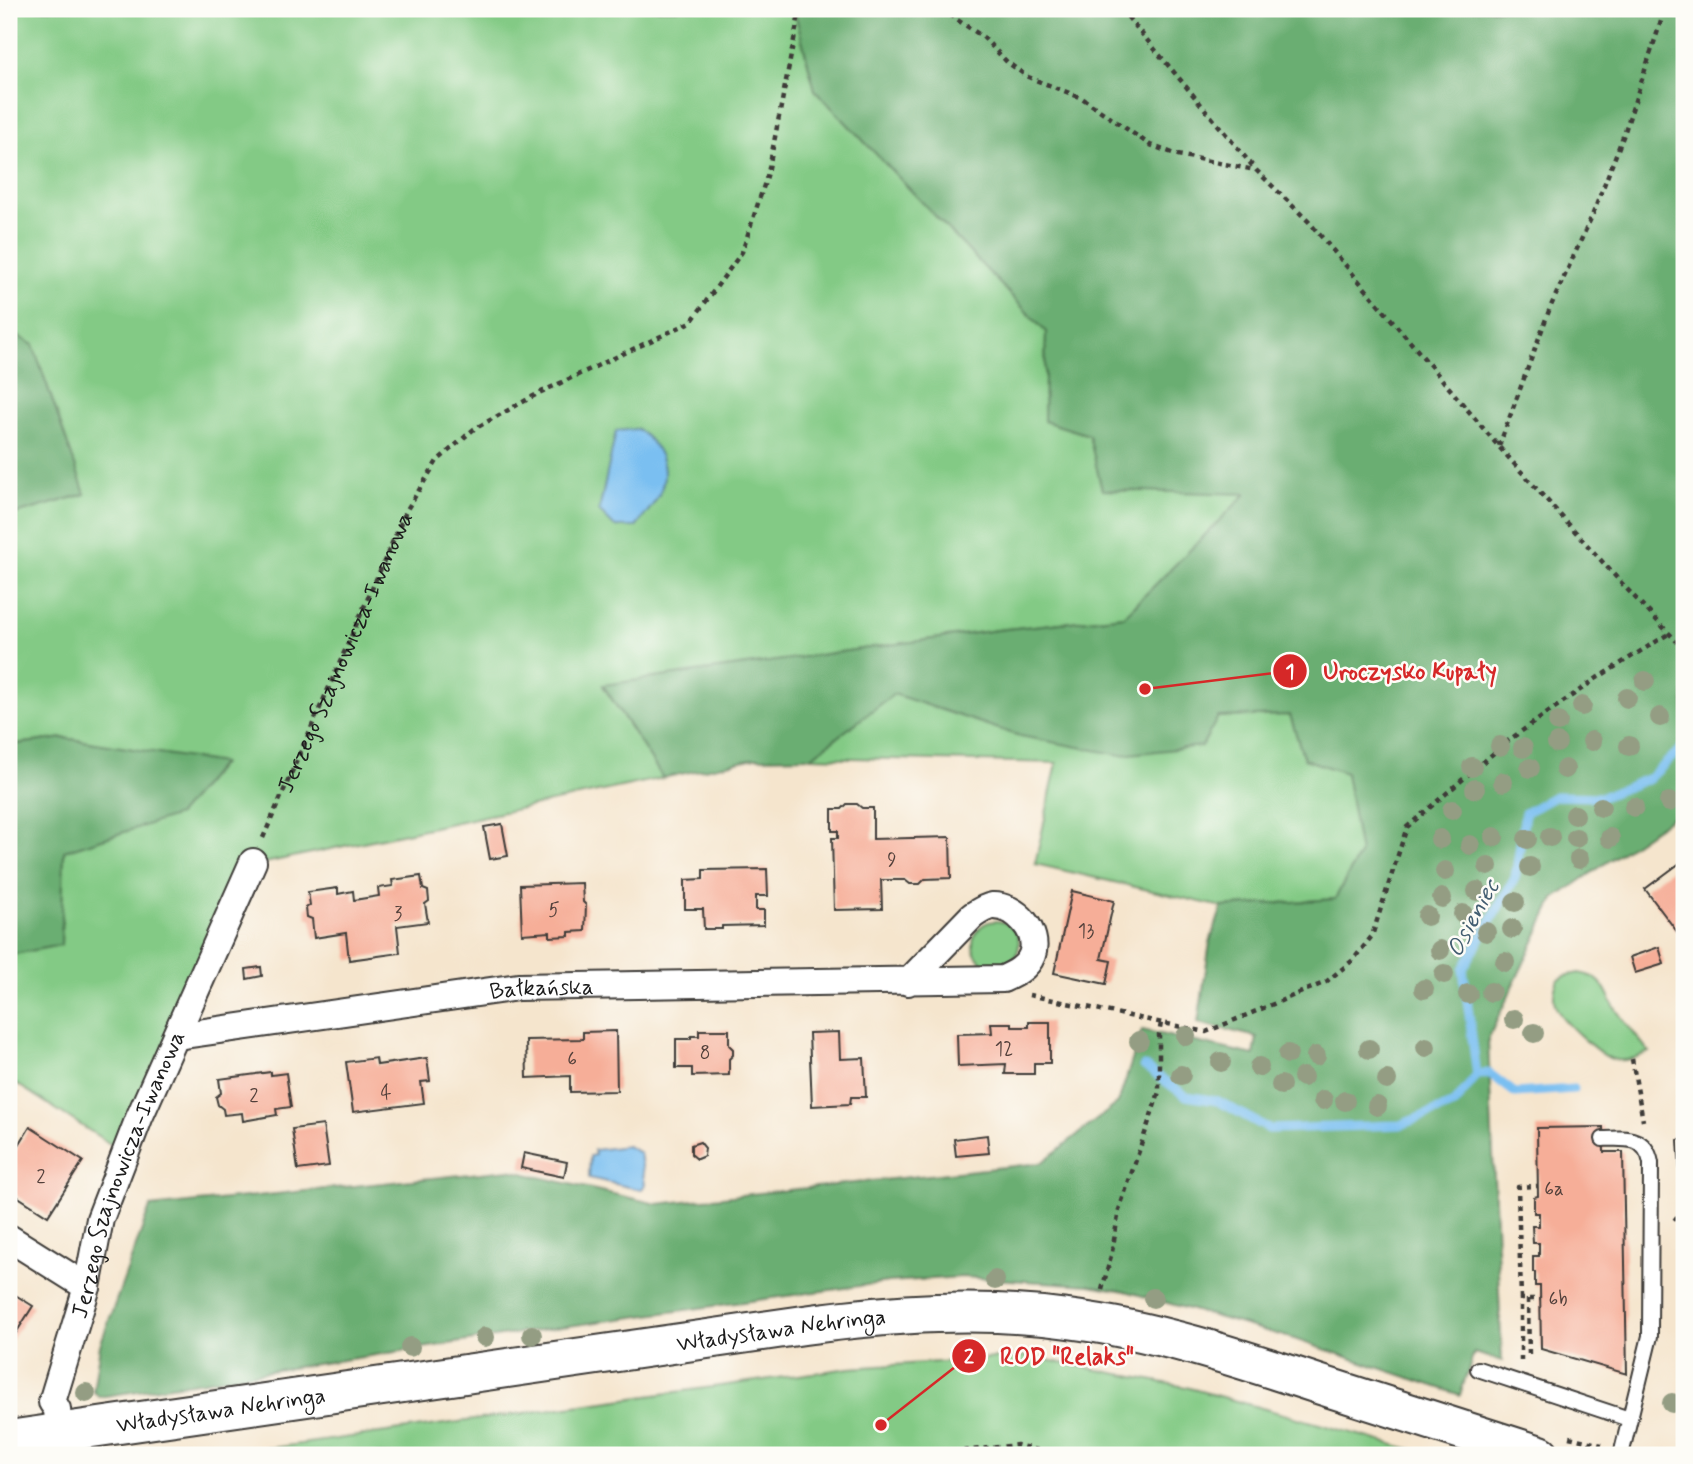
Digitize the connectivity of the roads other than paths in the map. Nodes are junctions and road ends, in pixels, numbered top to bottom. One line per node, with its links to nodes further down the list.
1 (253, 862): 3 (street, Jerzego Szajnowicza-Iwanowa)
2 (908, 982): 2 (street, Bałkańska); 3 (street, Bałkańska)
3 (177, 1036): 6 (street, Jerzego Szajnowicza-Iwanowa)
4 (1603, 1139): 8 (lane)
5 (9, 1238): 6 (street)
6 (87, 1287): 9 (street, Jerzego Szajnowicza-Iwanowa)
7 (1478, 1369): 8 (lane)
8 (1629, 1419): 12 (lane)
9 (59, 1433): 10 (street, Władysława Nehringa); 11 (street, Władysława Nehringa)
10 (9, 1440)
11 (1540, 1455)
12 (1621, 1455)

